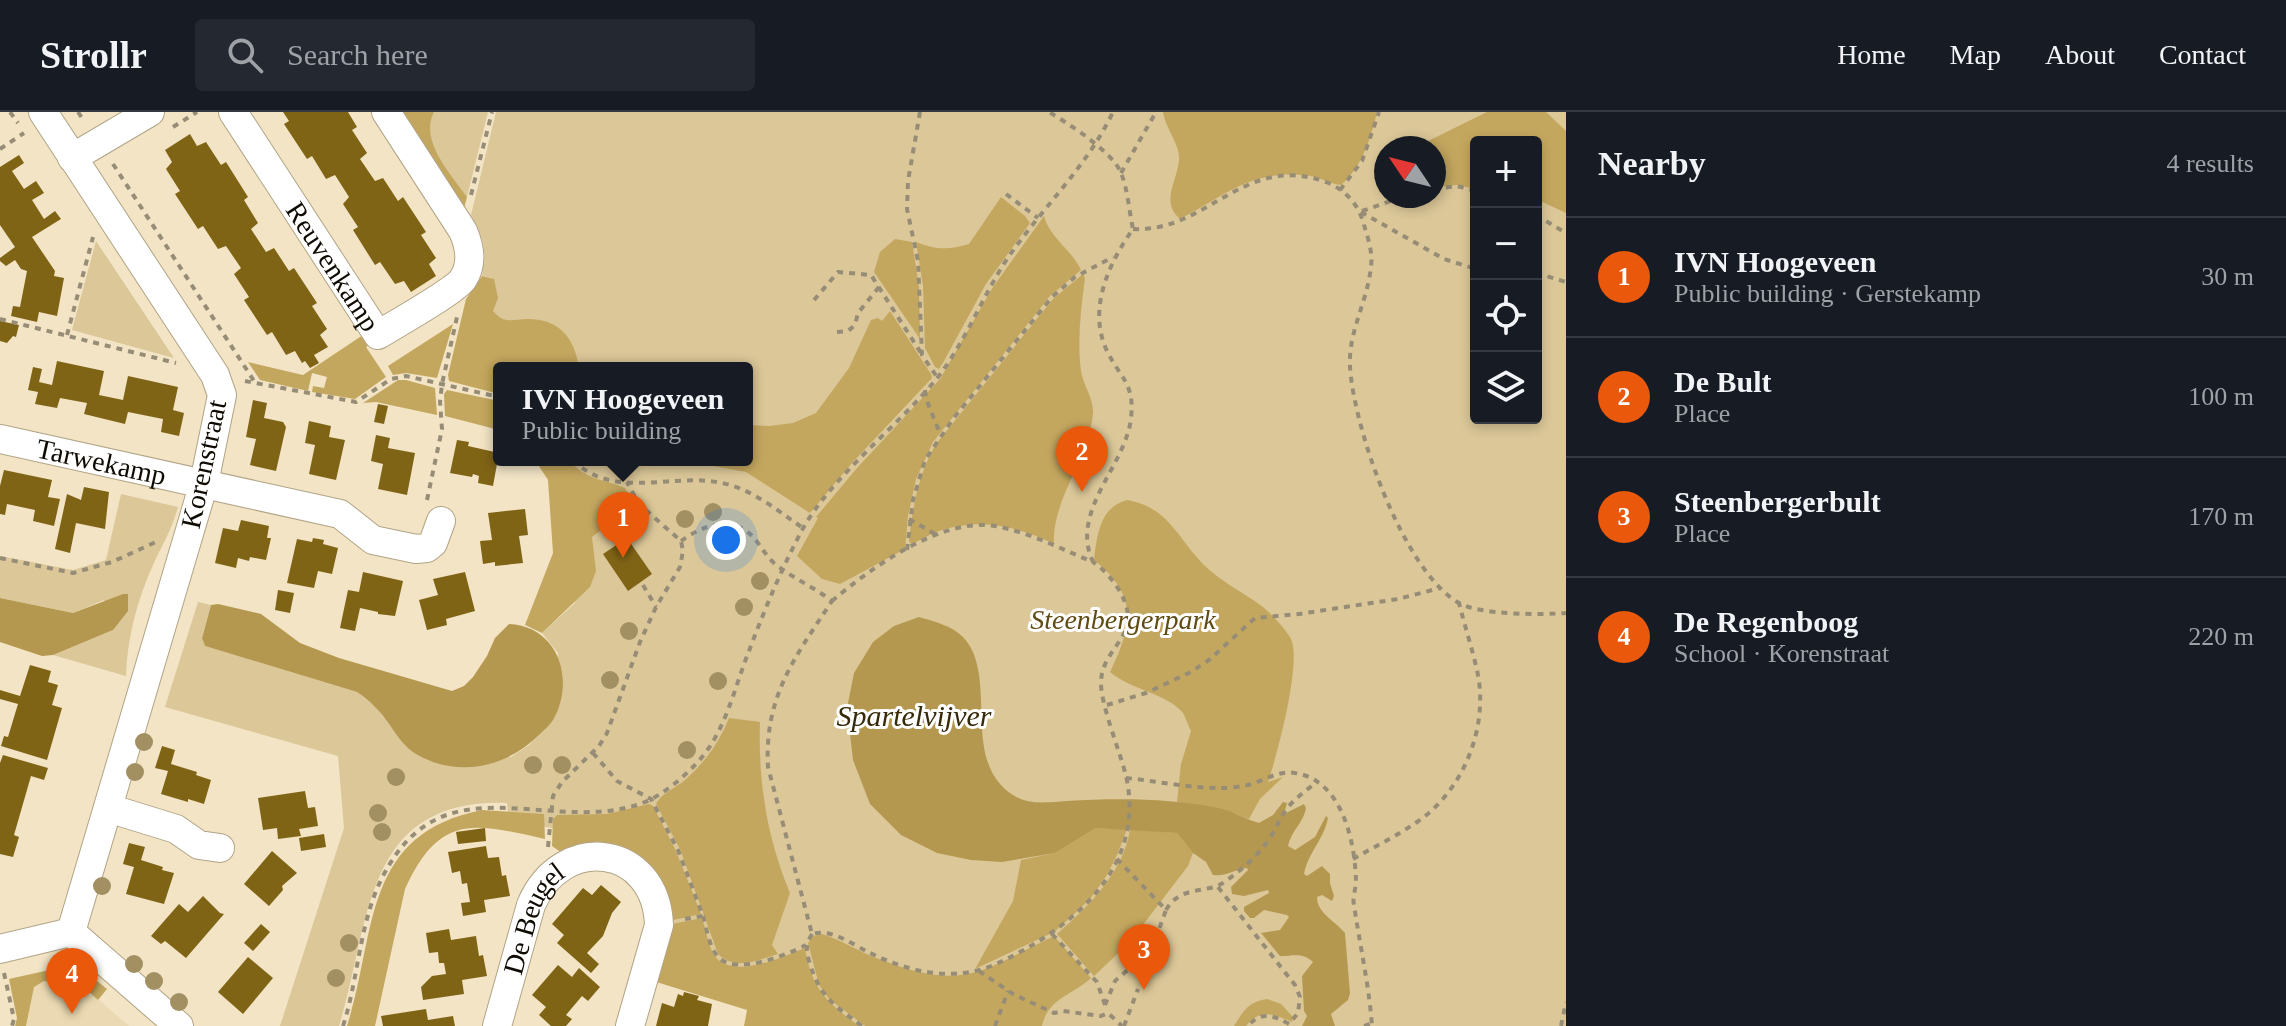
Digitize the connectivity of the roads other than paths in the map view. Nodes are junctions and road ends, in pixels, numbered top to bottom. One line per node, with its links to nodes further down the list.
1 (150, 112): 5 (street)
2 (233, 112): 3 (street, Reuvenkamp)
3 (386, 112)
4 (34, 122): 5 (street, Korenstraat)
5 (72, 158): 7 (street, Korenstraat)
6 (0, 439): 7 (street, Tarwekamp)
7 (204, 483): 8 (street, Tarwekamp); 9 (street, Korenstraat)
8 (434, 512)
9 (108, 808): 10 (street); 11 (street, Korenstraat)
10 (220, 848)
11 (71, 932): 12 (street); 13 (street)
12 (1, 958)
13 (179, 1026)
14 (497, 1026): 15 (street, De Beugel)
15 (630, 1026)

